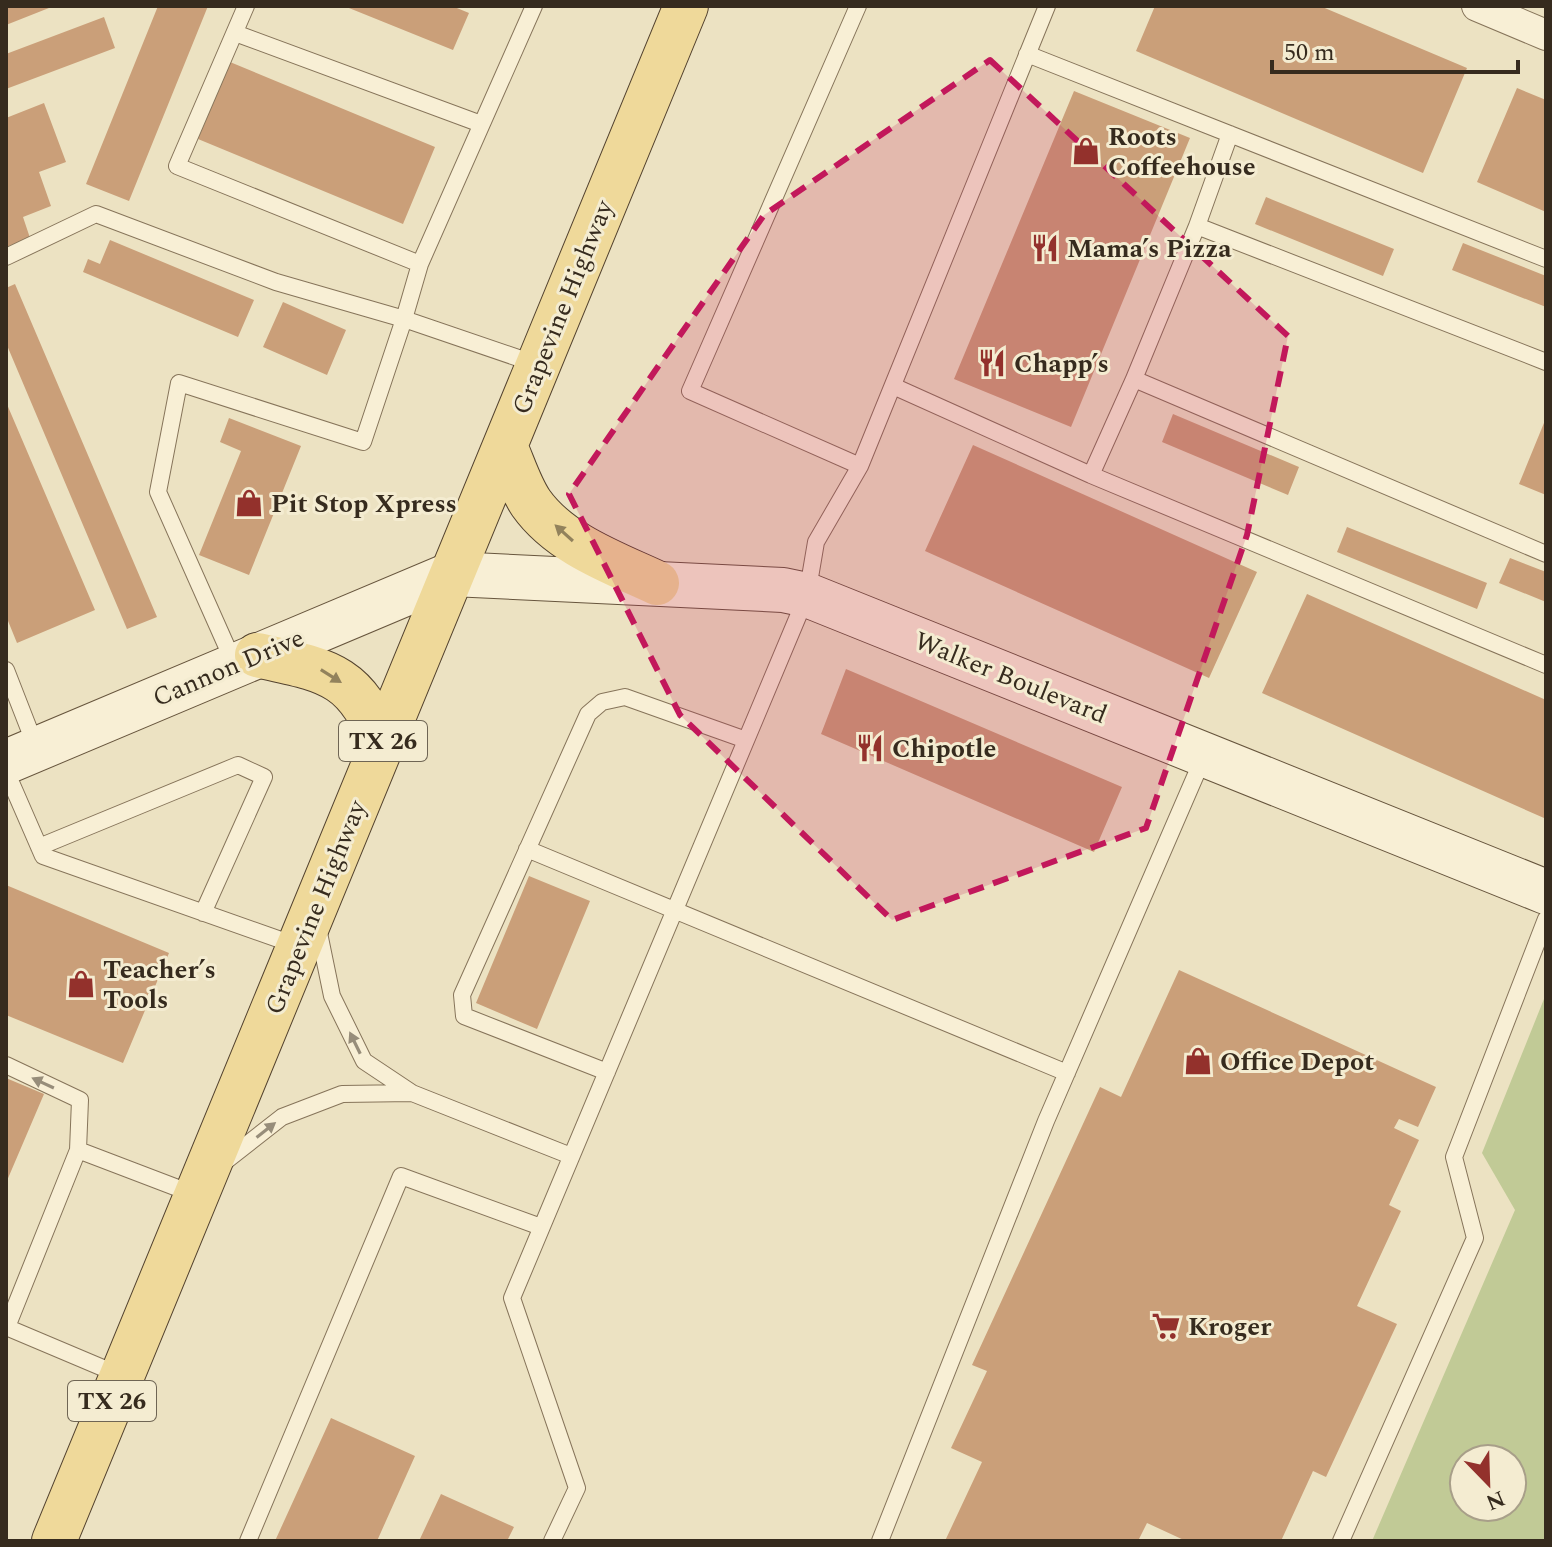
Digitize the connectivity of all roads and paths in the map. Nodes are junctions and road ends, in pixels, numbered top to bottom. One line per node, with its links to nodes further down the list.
1 (246, 6): 7 (lane)
2 (534, 6): 10 (lane)
3 (686, 6): 18 (main road, Grapevine Highway / TX 26)
4 (858, 6): 22 (lane)
5 (1047, 6): 9 (lane)
6 (1477, 6): 8 (street)
7 (235, 33): 10 (lane); 15 (lane)
8 (1546, 35)
9 (1027, 54): 11 (lane); 20 (lane)
10 (481, 124): 15 (lane)
11 (1230, 134): 12 (lane); 14 (lane)
12 (1197, 226): 17 (lane); 19 (lane)
13 (6, 257): 16 (lane)
14 (1546, 259)
15 (420, 264): 16 (lane)
16 (404, 319): 18 (lane); 28 (lane)
17 (1546, 362)
18 (538, 364): 21 (main road, Grapevine Highway / TX 26)
19 (1134, 379): 23 (lane); 24 (lane)
20 (893, 386): 22 (lane); 23 (lane)
21 (505, 446): 25 (main road, Grapevine Highway / TX 26); 26 (main road, one-way to 21)
22 (860, 466): 27 (lane)
23 (1091, 475): 29 (lane)
24 (1546, 554)
25 (452, 574): 26 (street, Walker Boulevard); 28 (street, Cannon Drive); 32 (main road, Grapevine Highway / TX 26)
26 (657, 583): 27 (street, Walker Boulevard)
27 (807, 595): 31 (lane); 33 (street, Walker Boulevard)
28 (246, 660): 32 (main road, one-way to 32); 34 (street, Cannon Drive)
29 (1546, 665)
30 (6, 670): 34 (lane)
31 (746, 740): 36 (lane); 38 (lane)
32 (382, 744): 41 (main road, Grapevine Highway / TX 26)
33 (1205, 754): 37 (street, Walker Boulevard); 44 (lane)
34 (16, 761): 35 (lane)
35 (39, 847): 39 (lane); 39 (lane)
36 (527, 849): 38 (lane); 43 (lane)
37 (1546, 892)
38 (675, 910): 43 (lane); 44 (lane)
39 (203, 913): 41 (lane)
40 (1546, 919): 56 (lane)
41 (306, 928): 45 (lane, one-way to 41); 48 (main road, Grapevine Highway / TX 26)
42 (6, 1065): 46 (lane, one-way to 42)
43 (607, 1072): 47 (lane)
44 (1067, 1073): 55 (lane)
45 (412, 1093): 47 (lane); 48 (lane, one-way to 45)
46 (78, 1150): 48 (lane); 50 (lane)
47 (571, 1156): 49 (lane)
48 (200, 1186): 51 (main road, Grapevine Highway / TX 26)
49 (541, 1227): 53 (lane); 54 (lane)
50 (6, 1327): 51 (lane)
51 (122, 1376): 52 (main road, Grapevine Highway / TX 26)
52 (54, 1541)
53 (248, 1541)
54 (552, 1541)
55 (880, 1541)
56 (1341, 1541)

